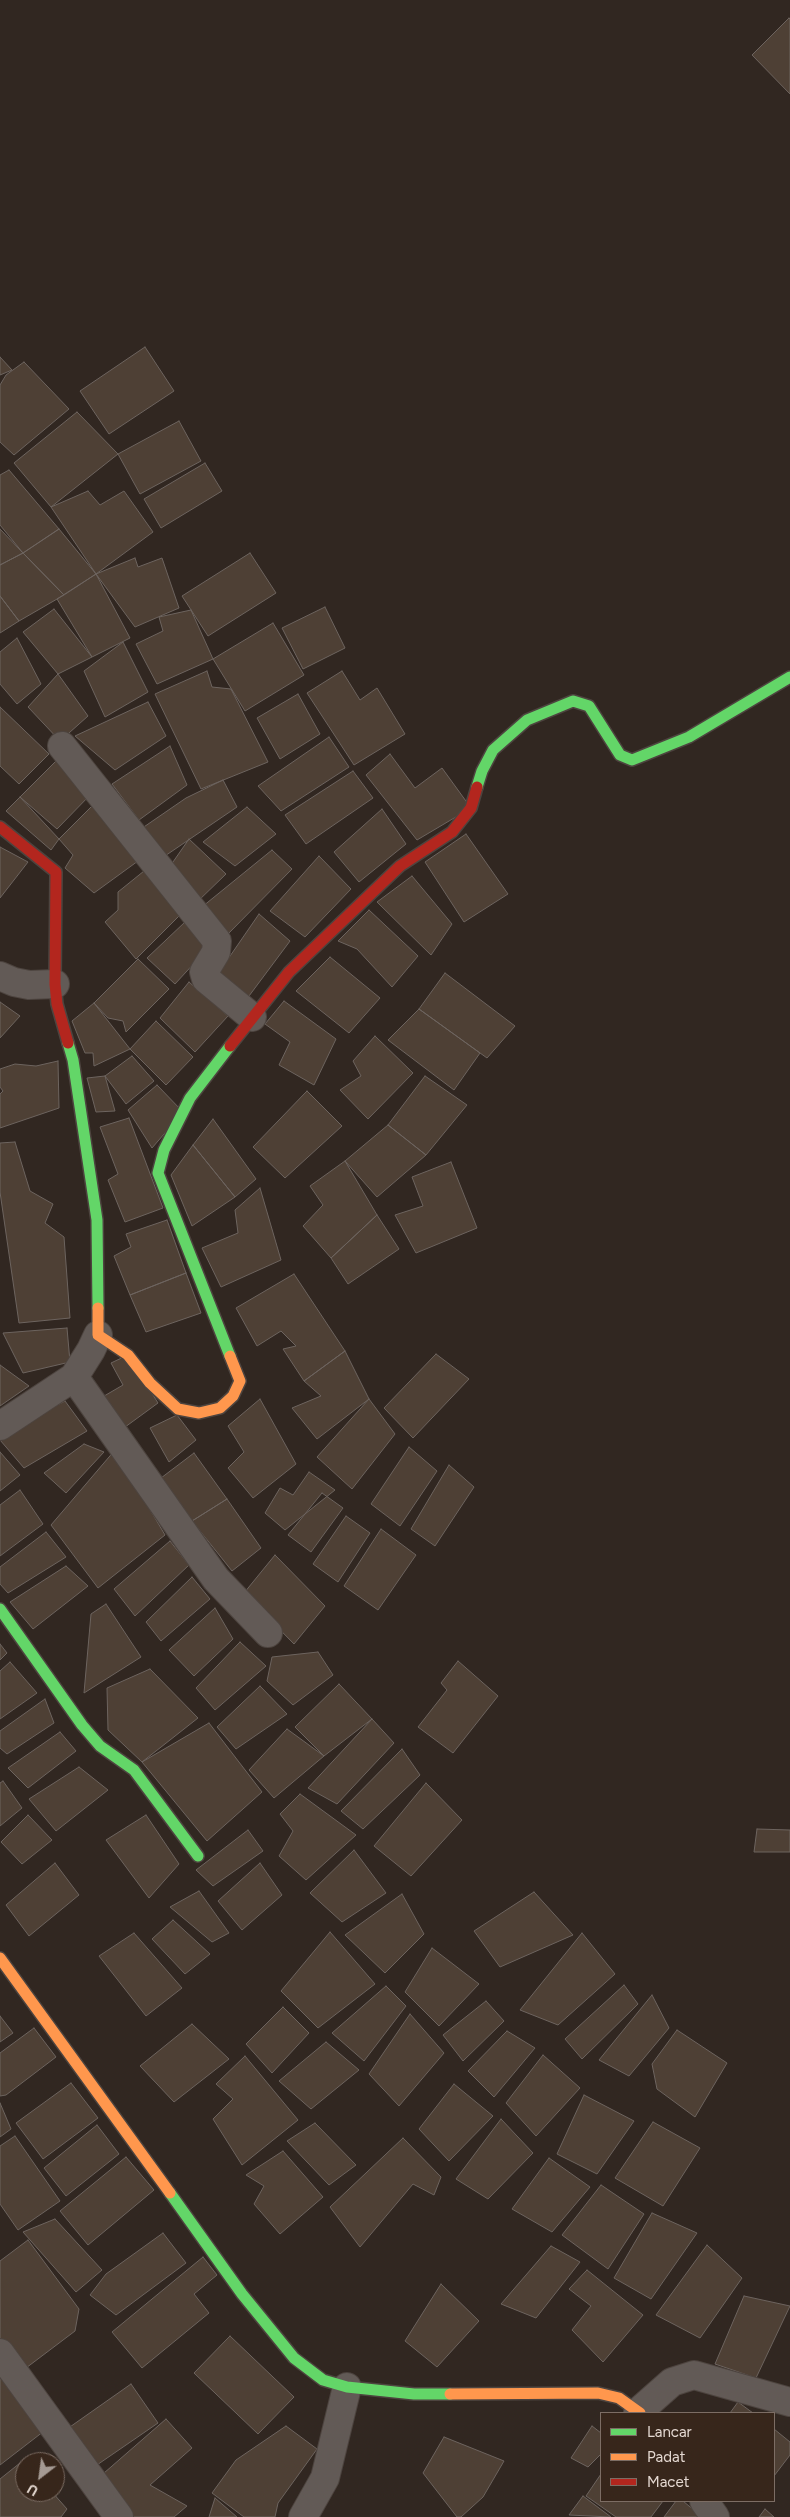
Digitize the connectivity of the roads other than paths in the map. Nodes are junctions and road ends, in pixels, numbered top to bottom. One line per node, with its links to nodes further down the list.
1 (790, 677): 6 (street)
2 (62, 746): 6 (street)
3 (0, 827): 5 (street)
4 (0, 976): 5 (street)
5 (55, 984): 7 (street)
6 (252, 1017): 7 (street)
7 (98, 1336): 8 (street)
8 (74, 1376): 9 (street); 11 (street)
9 (0, 1426)
10 (0, 1609): 12 (street)
11 (268, 1633)
12 (198, 1856)
13 (0, 1958): 15 (street)
14 (0, 2353): 19 (street)
15 (347, 2388): 17 (street); 20 (street)
16 (790, 2402): 17 (street)
17 (639, 2412)
18 (705, 2502): 21 (street)
19 (119, 2517)
20 (303, 2517)
21 (715, 2517)

